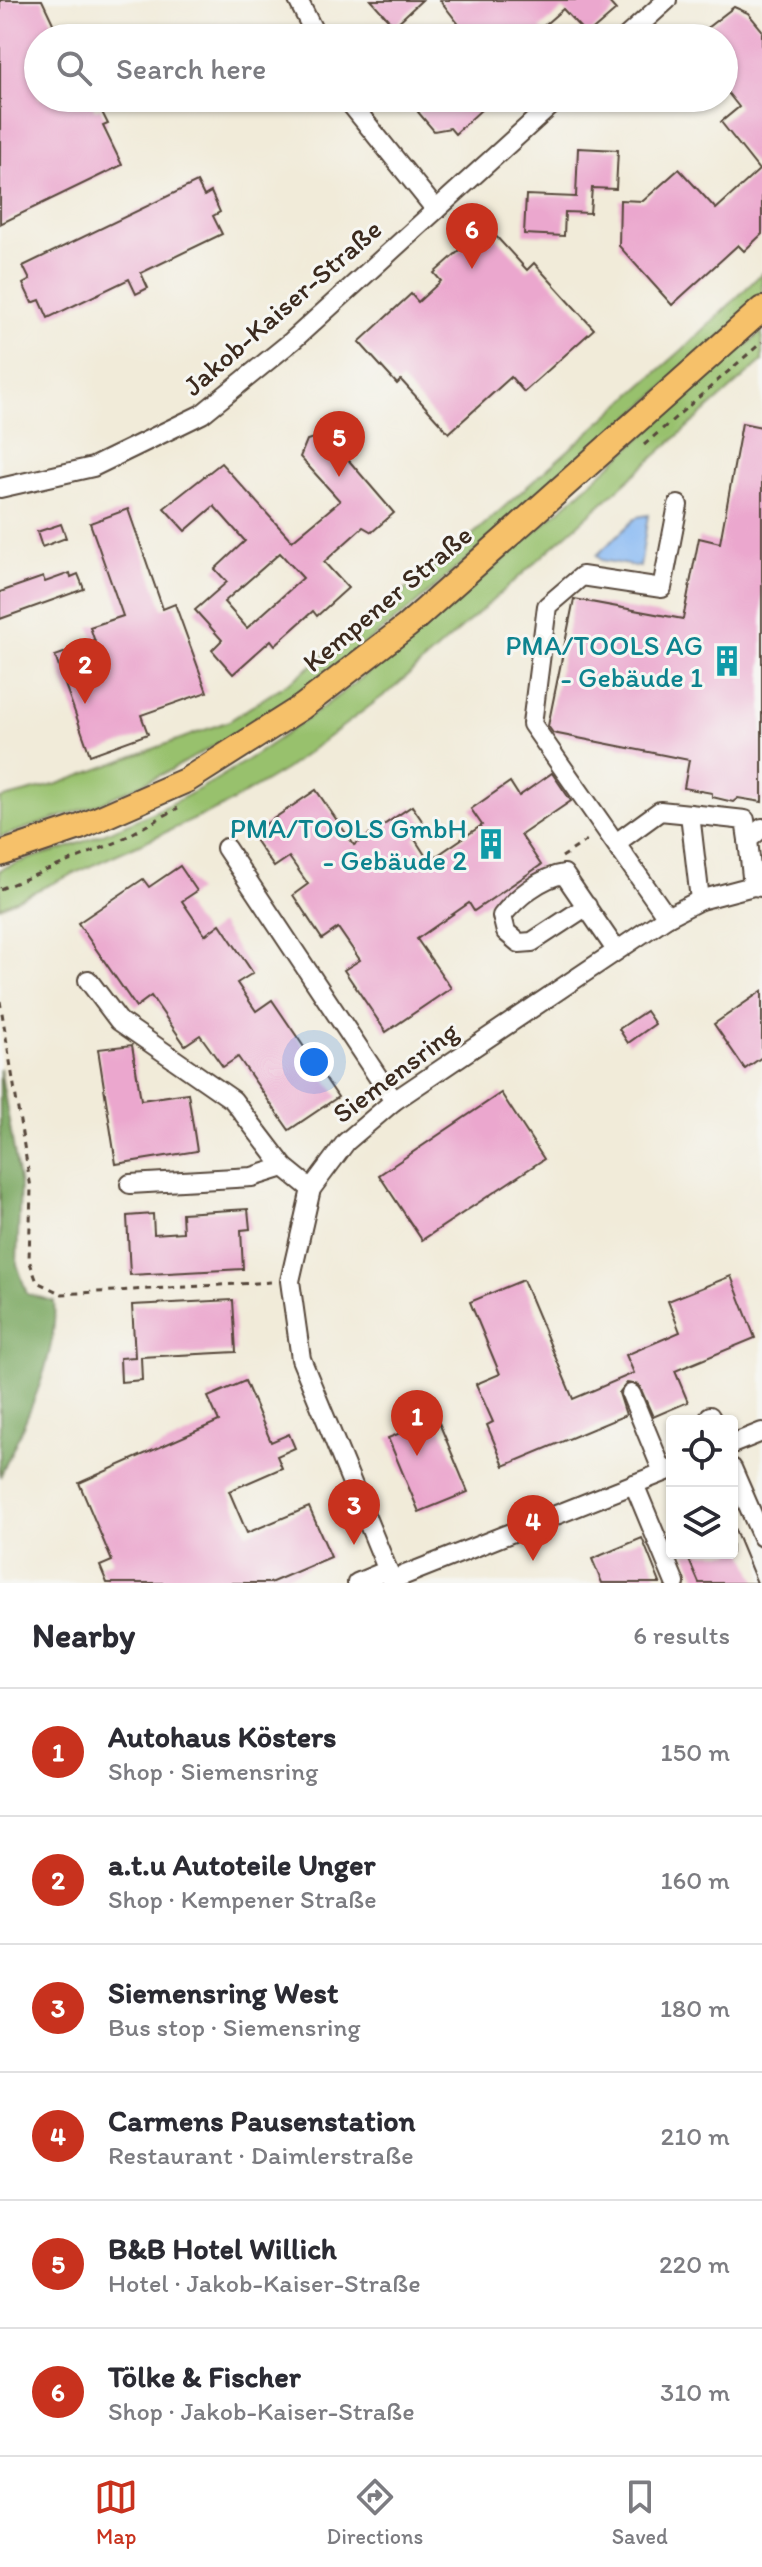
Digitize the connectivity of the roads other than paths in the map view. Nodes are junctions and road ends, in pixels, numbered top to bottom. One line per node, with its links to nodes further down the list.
1 (298, 0): 3 (street)
2 (667, 0): 4 (street)
3 (310, 24)
4 (640, 24)
5 (357, 112): 7 (street)
6 (544, 112): 7 (street, Jakob-Kaiser-Straße)
7 (436, 210): 9 (street, Jakob-Kaiser-Straße)
8 (762, 309): 15 (main road, Kempener Straße)
9 (0, 488)
10 (678, 505): 13 (street)
11 (690, 814): 12 (street); 13 (street); 17 (street)
12 (755, 834): 16 (street)
13 (611, 835): 19 (street)
14 (226, 848): 22 (street)
15 (0, 854)
16 (758, 886): 17 (street, Siemensring)
17 (700, 900): 19 (street, Siemensring)
18 (587, 906): 18 (street); 20 (street)
19 (667, 917): 20 (street, Siemensring)
20 (616, 950): 22 (street, Siemensring)
21 (88, 980): 23 (street)
22 (394, 1101): 25 (street, Siemensring)
23 (284, 1167): 24 (street); 25 (street)
24 (130, 1184)
25 (311, 1189): 34 (street, Siemensring)
26 (631, 1394): 29 (street)
27 (762, 1432): 28 (street)
28 (738, 1442)
29 (666, 1466)
30 (666, 1471): 32 (street)
31 (738, 1482): 33 (street)
32 (634, 1484): 34 (street); 36 (street)
33 (762, 1537)
34 (391, 1578): 35 (street)
35 (357, 1583)
36 (675, 1583)

